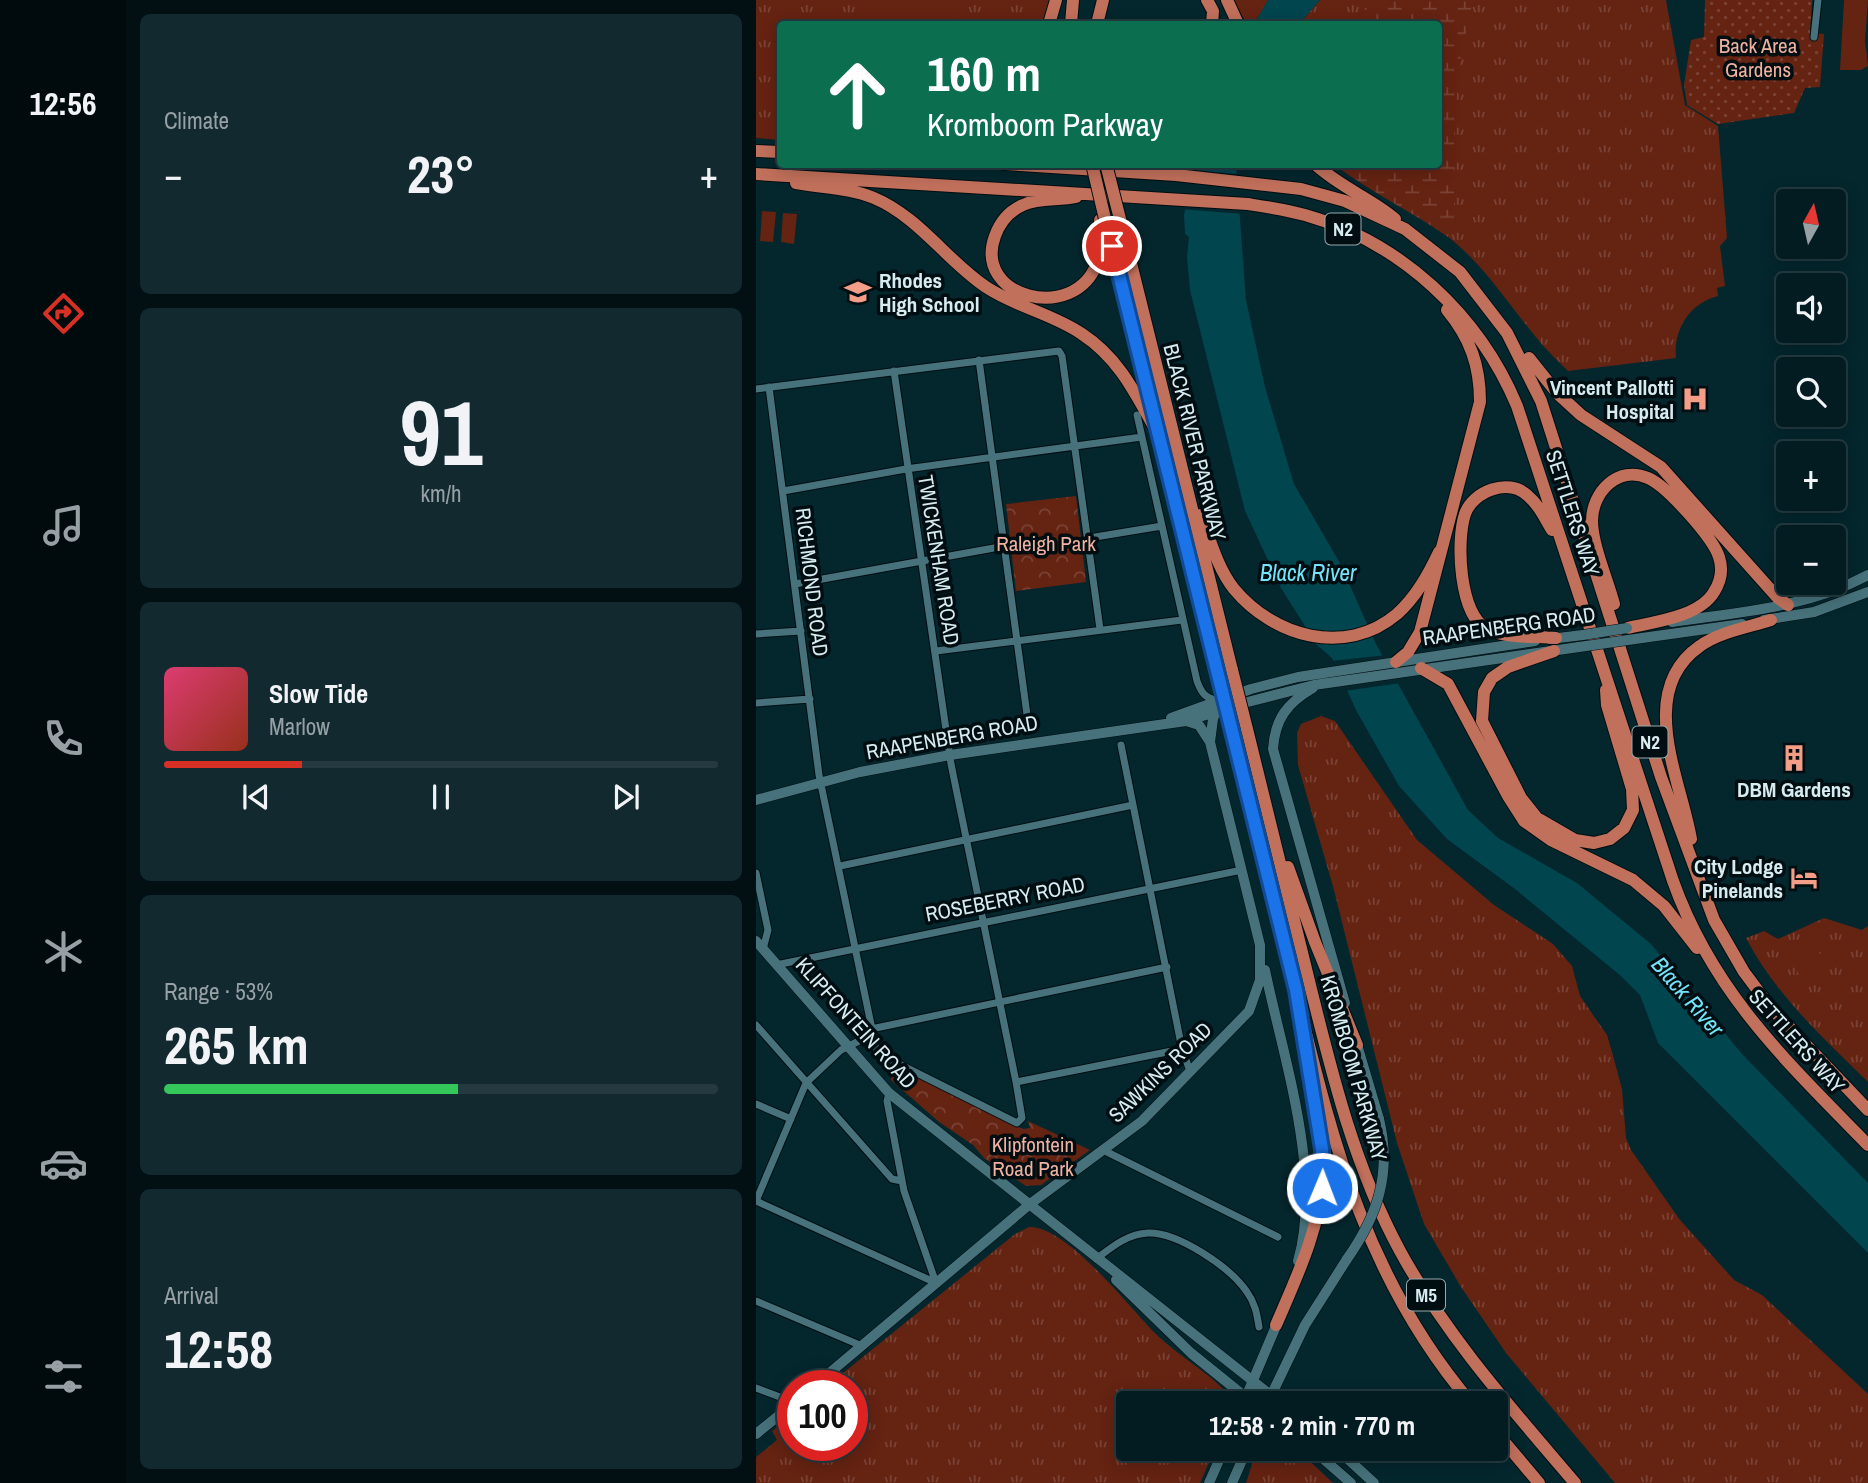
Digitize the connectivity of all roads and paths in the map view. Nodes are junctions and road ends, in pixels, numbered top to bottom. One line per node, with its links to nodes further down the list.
1 (1056, 0): 8 (highway)
2 (1073, 0): 9 (highway)
3 (1092, 0): 10 (highway)
4 (1103, 0): 11 (highway)
5 (1207, 0): 12 (highway)
6 (1227, 0): 13 (highway)
7 (1818, 0): 14 (street)
8 (1050, 21)
9 (1071, 21)
10 (1090, 21)
11 (1098, 21)
12 (1212, 21)
13 (1237, 21)
14 (1814, 37)
15 (756, 151): 16 (highway)
16 (777, 152)
17 (1079, 168): 24 (highway)
18 (1092, 168): 24 (highway, BLACK RIVER PARKWAY / M5, bridge)
19 (1093, 168): 25 (highway, SETTLERS WAY / N2)
20 (1107, 168): 35 (highway, BLACK RIVER PARKWAY / M5, bridge)
21 (1320, 168): 25 (highway)
22 (756, 175): 23 (highway, SETTLERS WAY / N2); 33 (highway)
23 (1090, 194): 24 (highway); 26 (highway, SETTLERS WAY / N2)
24 (1102, 218): 33 (highway, BLACK RIVER PARKWAY / M5)
25 (1405, 229): 27 (highway, SETTLERS WAY / N2)
26 (1427, 282): 43 (highway); 44 (highway, SETTLERS WAY / N2)
27 (1507, 332): 53 (highway); 67 (highway, SETTLERS WAY / N2)
28 (979, 360): 29 (street); 36 (street); 37 (street)
29 (894, 371): 30 (street); 38 (street, TWICKENHAM ROAD)
30 (769, 387): 31 (street); 39 (street, RICHMOND ROAD)
31 (756, 389)
32 (1138, 415): 34 (street)
33 (1158, 434): 77 (highway, BLACK RIVER PARKWAY / M5, bridge)
34 (1142, 437): 36 (street); 40 (street)
35 (1175, 439): 43 (highway); 76 (highway, BLACK RIVER PARKWAY / M5, bridge)
36 (1075, 446): 37 (street); 41 (street)
37 (993, 457): 38 (street); 42 (street)
38 (906, 469): 39 (street); 45 (street, TWICKENHAM ROAD)
39 (783, 491): 48 (street, RICHMOND ROAD)
40 (1161, 526): 41 (street); 54 (street)
41 (1089, 538): 56 (street)
42 (1005, 546): 45 (street); 60 (street)
43 (1440, 552): 64 (highway)
44 (1567, 558): 62 (highway); 66 (highway, SETTLERS WAY / N2)
45 (920, 560): 48 (street); 63 (street, TWICKENHAM ROAD)
46 (1868, 569): 49 (main road)
47 (1868, 575): 50 (main road, RAAPENBERG ROAD)
48 (795, 584): 58 (street, RICHMOND ROAD)
49 (1846, 585)
50 (1846, 586)
51 (1868, 592): 55 (main road, RAAPENBERG ROAD)
52 (1820, 595): 53 (main road, RAAPENBERG ROAD)
53 (1788, 605): 57 (main road, RAAPENBERG ROAD)
54 (1182, 620): 56 (street); 70 (street)
55 (1771, 620): 57 (main road, RAAPENBERG ROAD); 89 (highway)
56 (1100, 629): 60 (street)
57 (1637, 630): 61 (main road, RAAPENBERG ROAD, bridge); 61 (main road, RAAPENBERG ROAD, bridge); 67 (highway)
58 (801, 631): 59 (street); 69 (street, RICHMOND ROAD)
59 (756, 634)
60 (1016, 641): 63 (street); 74 (street)
61 (1573, 642): 62 (main road, RAAPENBERG ROAD)
62 (1555, 644): 64 (main road, RAAPENBERG ROAD); 65 (main road, RAAPENBERG ROAD); 66 (highway)
63 (936, 651): 80 (street, TWICKENHAM ROAD)
64 (1395, 665): 65 (main road, RAAPENBERG ROAD); 68 (main road, RAAPENBERG ROAD); 70 (main road, RAAPENBERG ROAD)
65 (1421, 668): 95 (highway)
66 (1605, 669): 95 (highway, SETTLERS WAY / N2)
67 (1627, 673): 89 (highway, SETTLERS WAY / N2)
68 (1319, 684): 72 (main road, RAAPENBERG ROAD); 102 (main road)
69 (810, 699): 71 (street); 81 (street, RICHMOND ROAD)
70 (1220, 700): 72 (main road, SAWKINS ROAD); 75 (main road, RAAPENBERG ROAD)
71 (756, 703)
72 (1215, 712): 73 (main road, RAAPENBERG ROAD); 78 (main road, SAWKINS ROAD)
73 (1186, 721): 75 (main road, RAAPENBERG ROAD); 78 (main road)
74 (1028, 722)
75 (1158, 723): 80 (main road, RAAPENBERG ROAD)
76 (1247, 729): 82 (highway, KROMBOOM PARKWAY / M5)
77 (1233, 733): 98 (highway, KROMBOOM PARKWAY / M5)
78 (1210, 742): 87 (main road, SAWKINS ROAD)
79 (1121, 745): 84 (street)
80 (950, 755): 81 (main road, RAAPENBERG ROAD); 85 (street, TWICKENHAM ROAD)
81 (821, 782): 83 (main road, RAAPENBERG ROAD); 86 (street, RICHMOND ROAD)
82 (1262, 791): 102 (highway); 146 (highway, KROMBOOM PARKWAY / M5)
83 (756, 800)
84 (1133, 805): 85 (street); 90 (street)
85 (967, 840): 86 (street); 91 (street, TWICKENHAM ROAD)
86 (840, 866): 94 (street, RICHMOND ROAD)
87 (1241, 870): 90 (street, ROSEBERRY ROAD); 93 (main road, SAWKINS ROAD)
88 (756, 873): 92 (street)
89 (1697, 878): 110 (highway, SETTLERS WAY / N2)
90 (1151, 888): 91 (street, ROSEBERRY ROAD); 97 (street)
91 (984, 921): 94 (street, ROSEBERRY ROAD); 99 (street, TWICKENHAM ROAD)
92 (759, 945): 96 (main road, KLIPFONTEIN ROAD)
93 (1260, 945): 105 (main road, SAWKINS ROAD); 122 (main road)
94 (856, 946): 96 (street, ROSEBERRY ROAD); 101 (street, RICHMOND ROAD)
95 (1711, 964): 113 (highway, SETTLERS WAY / N2)
96 (776, 965): 103 (main road, KLIPFONTEIN ROAD)
97 (1167, 967): 99 (street); 104 (street)
98 (1296, 990): 122 (highway); 132 (highway, KROMBOOM PARKWAY / M5)
99 (1000, 1001): 101 (street); 106 (street, TWICKENHAM ROAD)
100 (756, 1025): 107 (street)
101 (872, 1028): 103 (street); 112 (street, RICHMOND ROAD)
102 (1357, 1045): 131 (main road, bridge)
103 (847, 1046): 107 (street); 108 (main road, KLIPFONTEIN ROAD)
104 (1182, 1049): 105 (street); 106 (street)
105 (1190, 1071): 114 (main road, SAWKINS ROAD)
106 (1016, 1082): 112 (street, TWICKENHAM ROAD)
107 (806, 1083): 111 (street); 115 (street)
108 (889, 1093): 115 (street); 117 (main road, KLIPFONTEIN ROAD)
109 (756, 1104): 111 (street)
110 (1868, 1110)
111 (791, 1119): 116 (street)
112 (1021, 1122)
113 (1868, 1145)
114 (1103, 1150): 117 (main road, SAWKINS ROAD); 118 (street)
115 (902, 1181): 120 (street)
116 (756, 1201): 120 (street)
117 (1030, 1204): 119 (main road, KLIPFONTEIN ROAD); 120 (main road, SAWKINS ROAD)
118 (1278, 1237)
119 (1096, 1259): 123 (street); 126 (main road, KLIPFONTEIN ROAD); 128 (main road, KLIPFONTEIN ROAD)
120 (936, 1283): 124 (main road, SAWKINS ROAD)
121 (756, 1301): 124 (street)
122 (1276, 1325): 126 (main road)
123 (1259, 1327)
124 (862, 1346): 125 (main road, SAWKINS ROAD)
125 (833, 1370)
126 (1253, 1380): 129 (main road); 130 (main road, KLIPFONTEIN ROAD)
127 (756, 1388): 133 (street)
128 (1237, 1391)
129 (1250, 1391)
130 (1262, 1391)
131 (1273, 1391)
132 (1463, 1391)
133 (777, 1397)
134 (777, 1416): 135 (main road)
135 (756, 1434)
136 (1508, 1446): 145 (highway)
137 (1219, 1461): 141 (main road)
138 (1242, 1461): 142 (main road)
139 (1326, 1461): 143 (main road)
140 (1350, 1461): 144 (main road)
141 (1209, 1483)
142 (1232, 1483)
143 (1351, 1483)
144 (1374, 1483)
145 (1539, 1483)
146 (1575, 1483)

